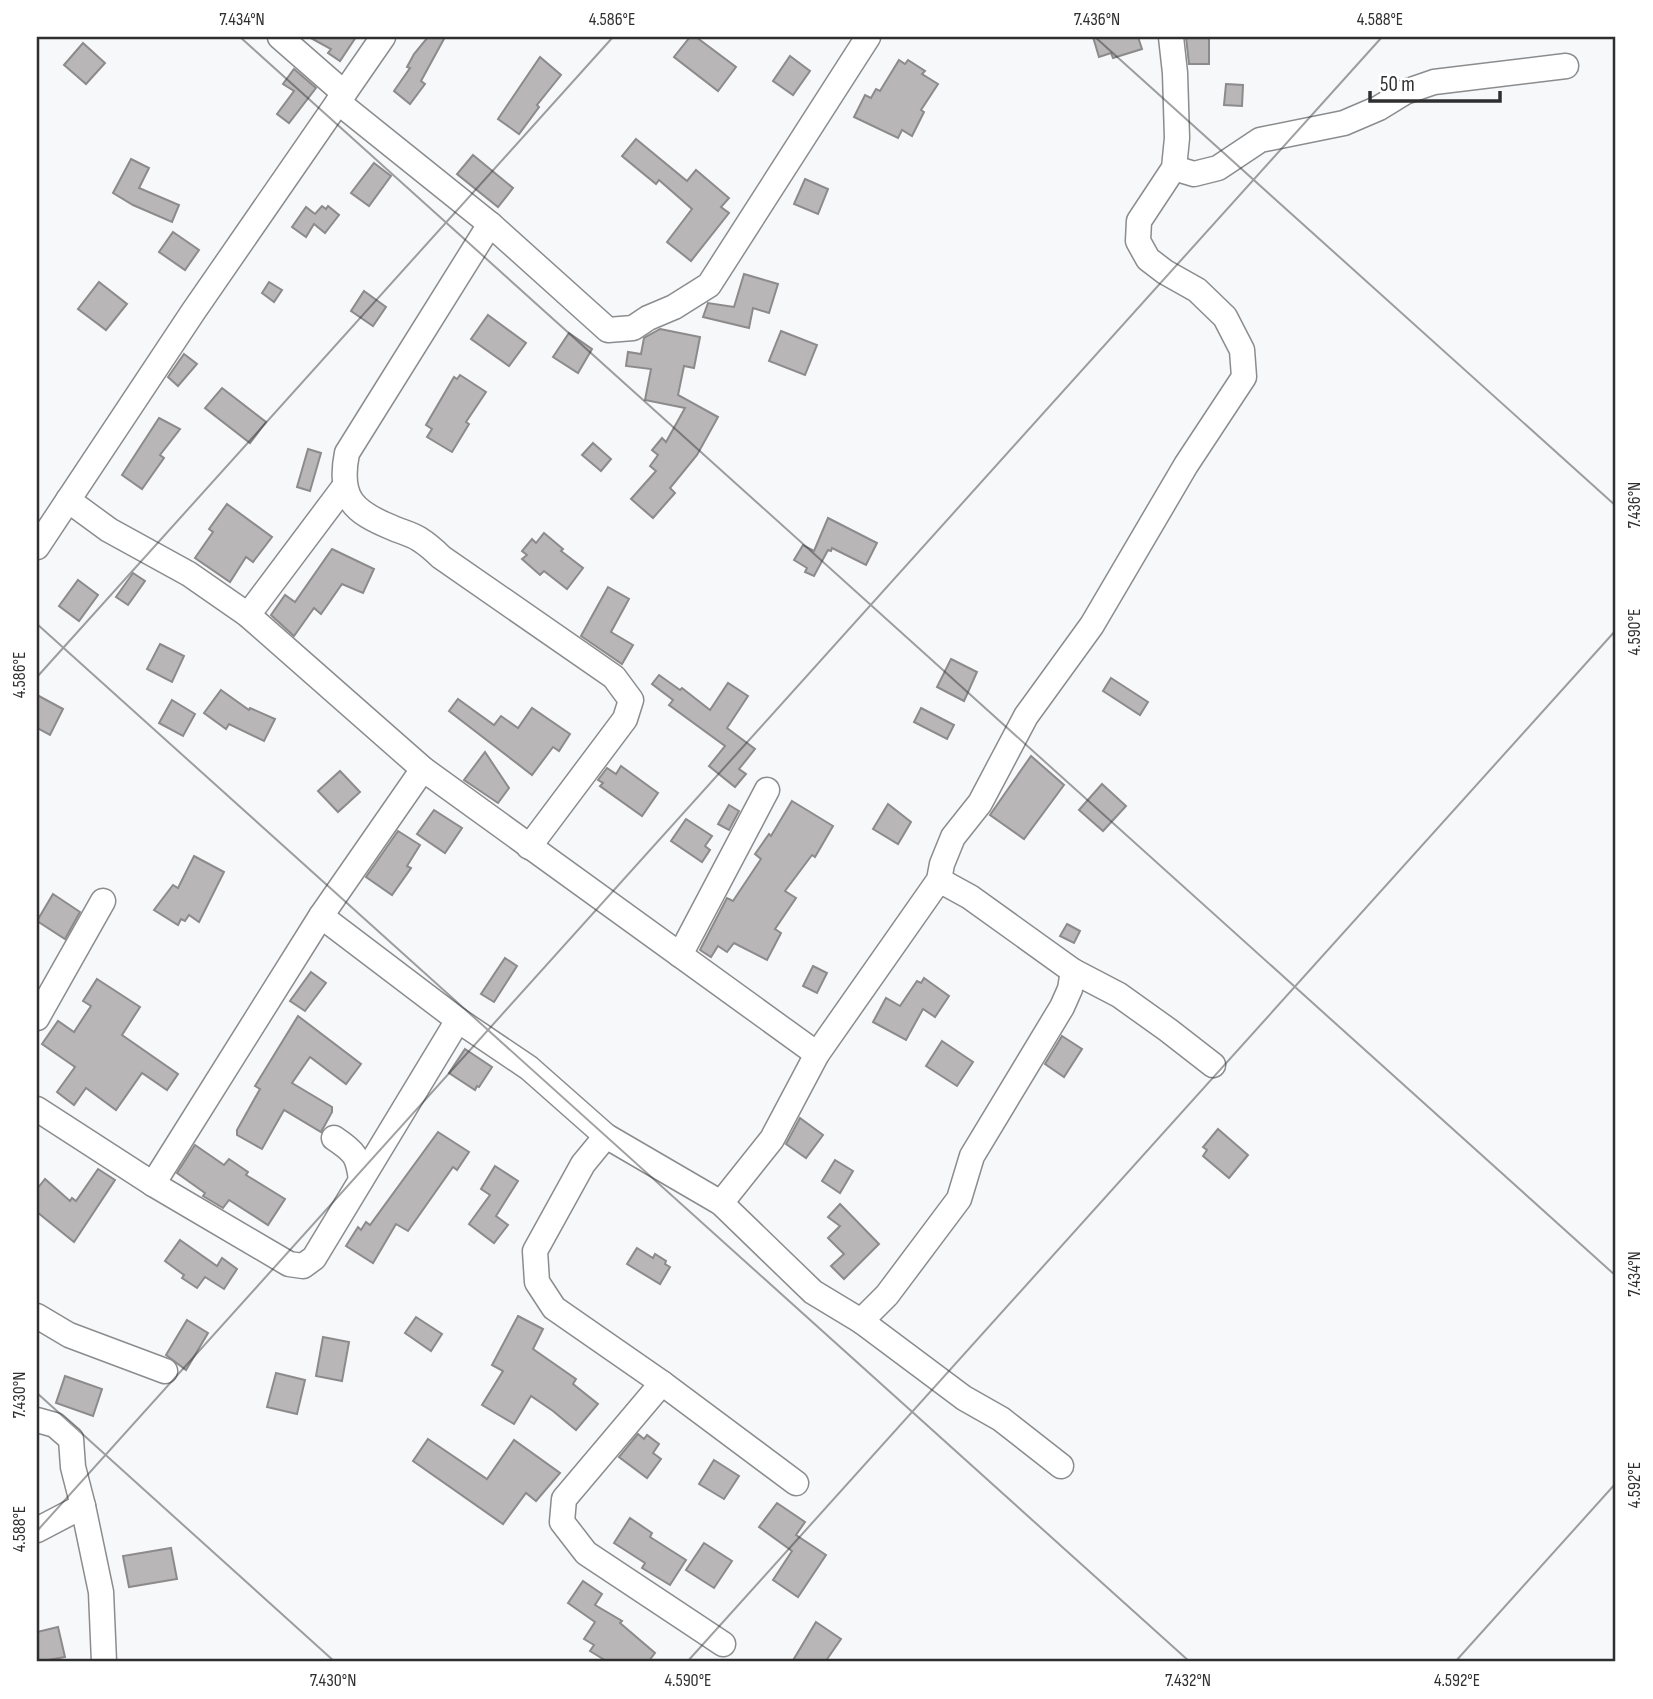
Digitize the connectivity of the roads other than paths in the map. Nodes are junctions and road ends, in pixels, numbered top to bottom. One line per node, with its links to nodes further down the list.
1 (280, 37): 6 (street)
2 (383, 37): 6 (street)
3 (868, 37): 8 (street)
4 (1171, 37): 7 (street)
5 (1566, 66): 7 (street)
6 (341, 97): 8 (street); 10 (street)
7 (1174, 168): 16 (street)
8 (490, 224): 9 (street)
9 (344, 487): 12 (street); 15 (street)
10 (68, 500): 11 (street); 12 (street)
11 (37, 547)
12 (248, 615): 13 (street)
13 (423, 769): 15 (street); 18 (street)
14 (767, 790): 19 (street)
15 (528, 847): 19 (street)
16 (939, 880): 20 (street); 23 (street)
17 (103, 901): 21 (street)
18 (321, 916): 22 (street); 29 (street)
19 (680, 955): 23 (street)
20 (1073, 971): 24 (street); 32 (street)
21 (37, 1018)
22 (458, 1020): 26 (street); 28 (street)
23 (817, 1054): 30 (street)
24 (1213, 1065)
25 (37, 1109): 29 (street)
26 (606, 1136): 30 (street); 34 (street)
27 (334, 1138): 28 (street)
28 (361, 1180): 29 (street)
29 (153, 1184)
30 (720, 1203): 32 (street)
31 (37, 1316): 33 (street)
32 (861, 1321): 36 (street)
33 (165, 1371)
34 (662, 1383): 37 (street); 40 (street)
35 (37, 1420): 38 (street)
36 (1061, 1466)
37 (796, 1483)
38 (83, 1506): 39 (street); 41 (street)
39 (37, 1530)
40 (723, 1644)
41 (104, 1662)

